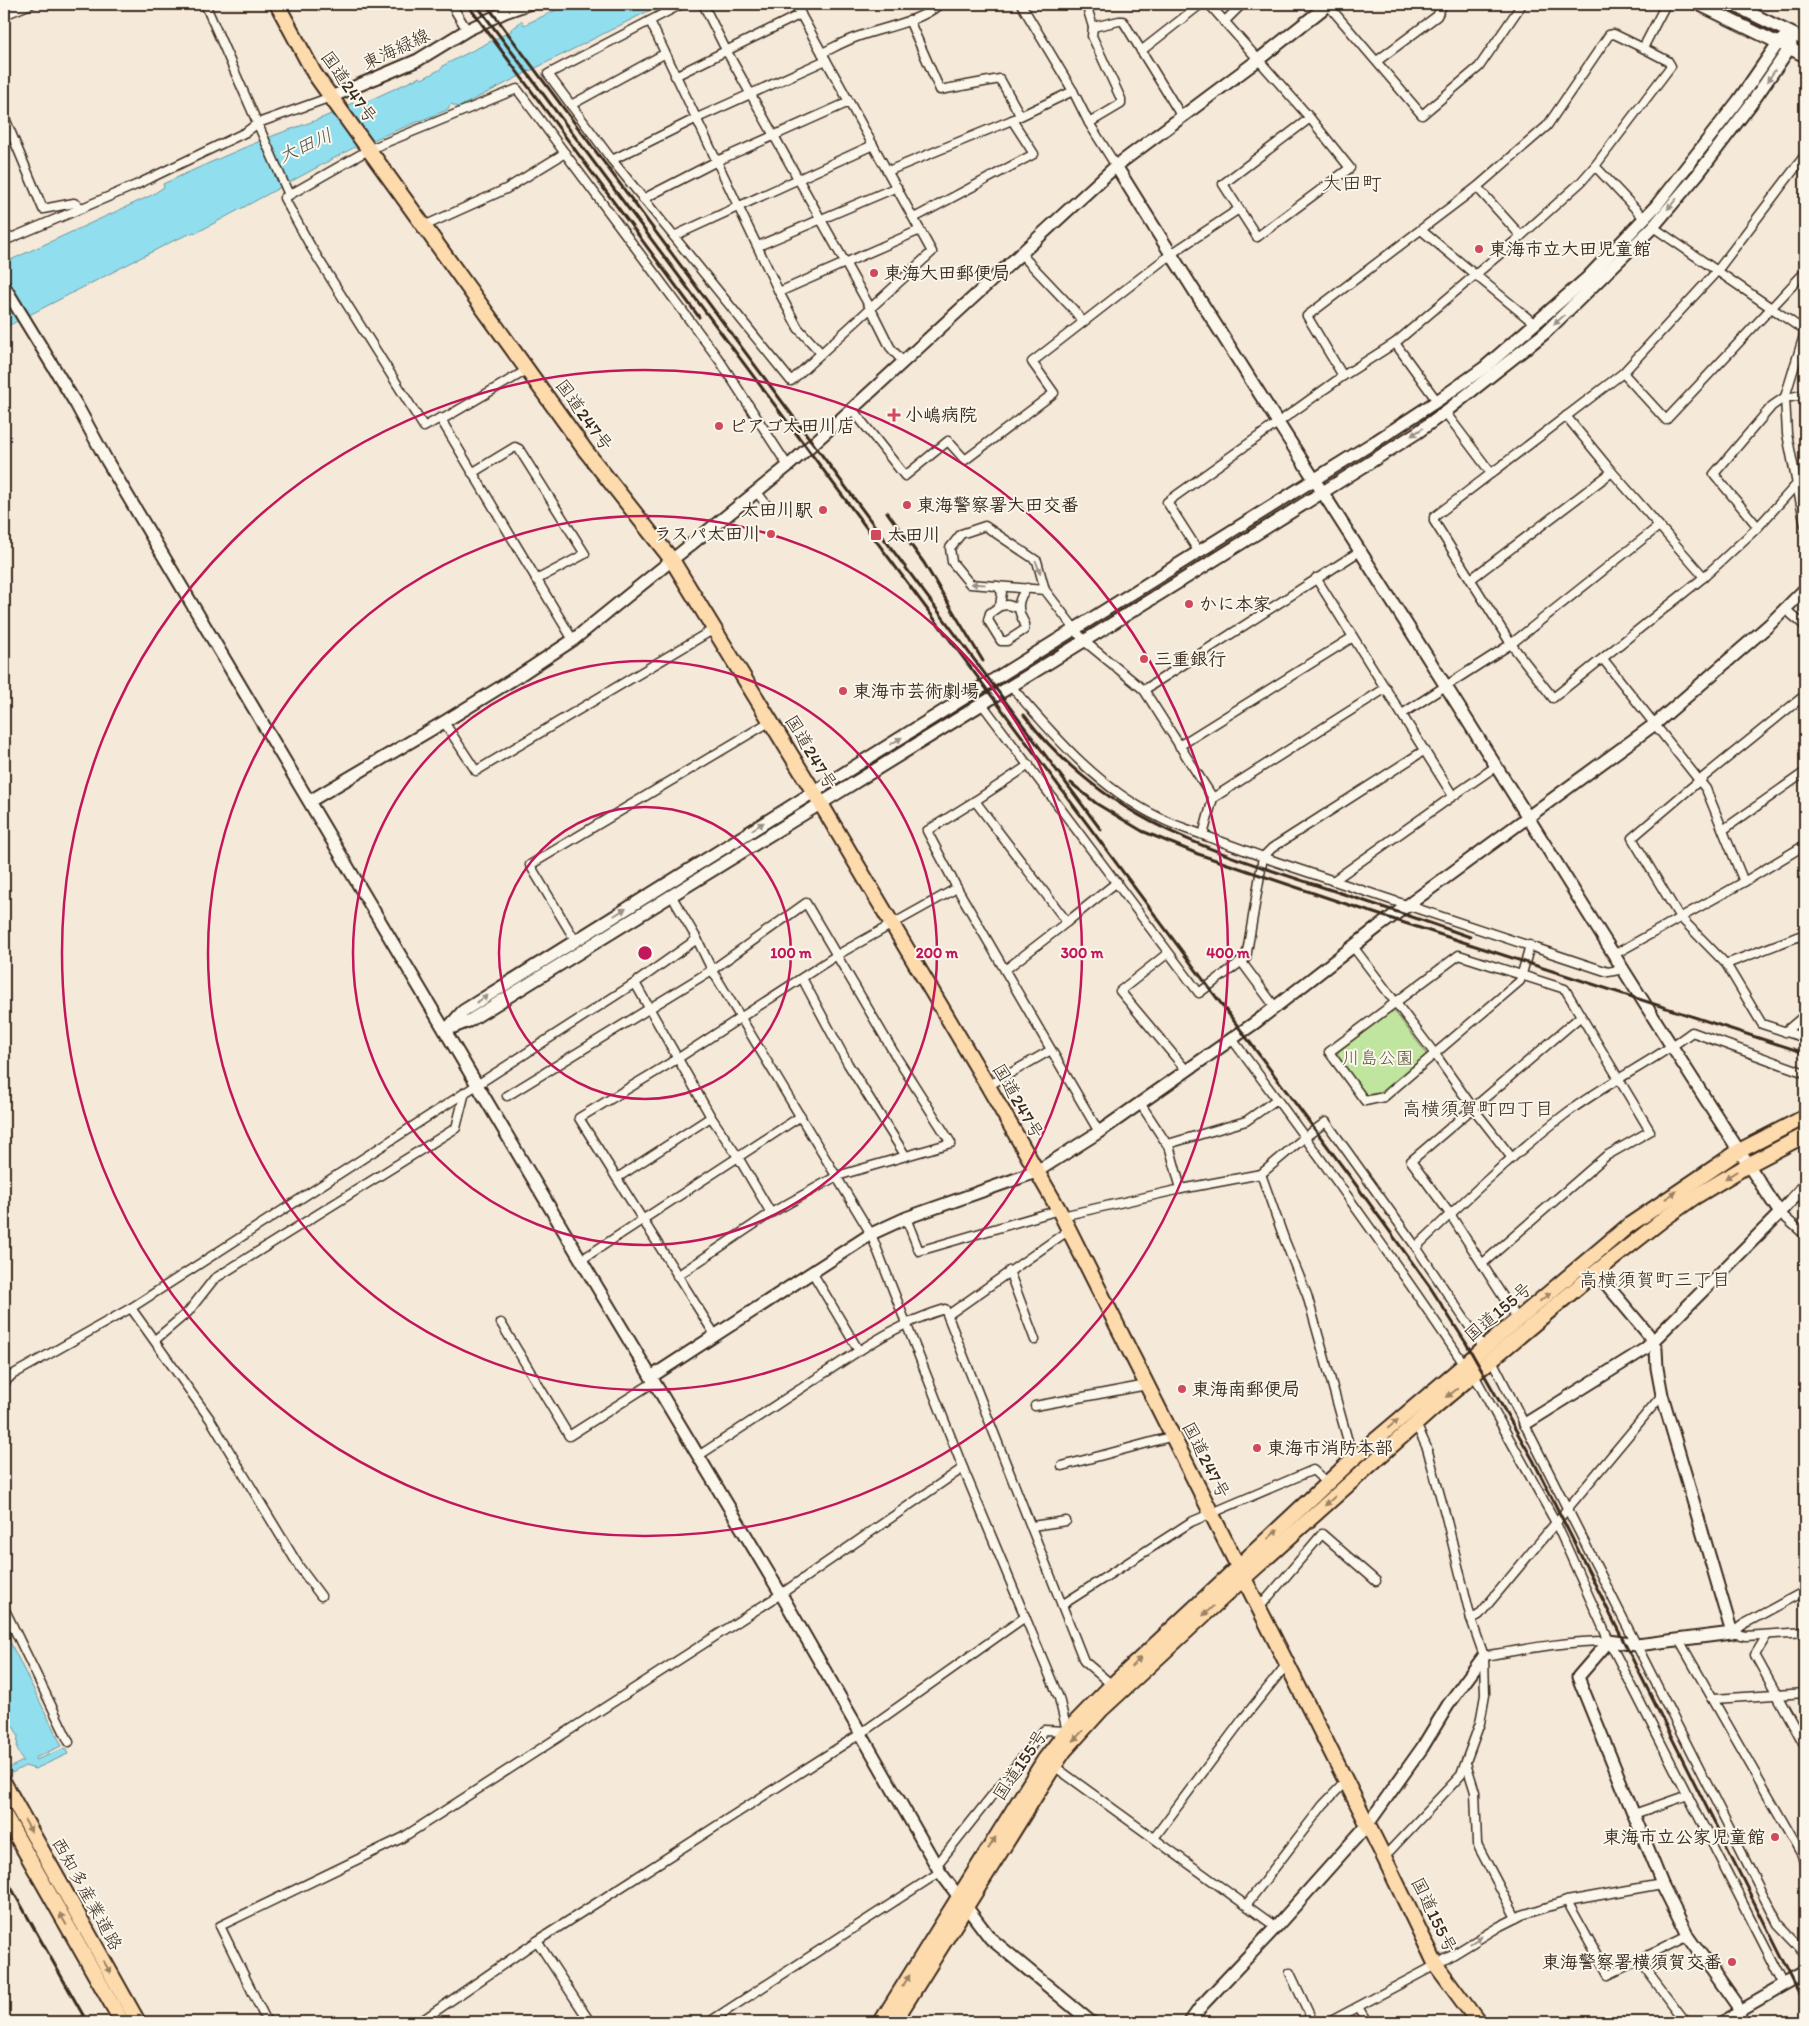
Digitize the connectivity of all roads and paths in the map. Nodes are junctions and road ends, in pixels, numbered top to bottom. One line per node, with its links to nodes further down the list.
1 (31, 4): 22 (street)
2 (205, 4): 52 (street)
3 (277, 4): 43 (highway, 国道247号)
4 (451, 4): 27 (street)
5 (528, 4): 27 (street, 東海緑線)
6 (682, 4): 24 (street)
7 (703, 4): 33 (street)
8 (795, 4): 21 (street)
9 (940, 4): 23 (street)
10 (1021, 4): 41 (street)
11 (1086, 4): 26 (street)
12 (1201, 4): 34 (street)
13 (1209, 4): 25 (street)
14 (1242, 4): 25 (street)
15 (1328, 4): 38 (street); 39 (street)
16 (1443, 4): 39 (street)
17 (1522, 4): 39 (street)
18 (1666, 4): 31 (street)
19 (1698, 4): 30 (street)
20 (1732, 4): 28 (street)
21 (800, 14): 33 (street); 36 (street)
22 (4, 15)
23 (910, 20): 36 (street); 47 (street)
24 (650, 21): 35 (street); 45 (street)
25 (1224, 22): 38 (street)
26 (1093, 27): 34 (street); 53 (street)
27 (467, 30): 43 (street, 東海緑線)
28 (1790, 33): 29 (street); 30 (street); 32 (street)
29 (1805, 40)
30 (1778, 43): 32 (street); 74 (street)
31 (1643, 48): 62 (street); 65 (street)
32 (1789, 48): 37 (street); 74 (street, one-way to 74)
33 (726, 50): 40 (street); 42 (street)
34 (1141, 50): 48 (street)
35 (664, 54): 40 (street); 45 (street)
36 (824, 56): 42 (street); 44 (street)
37 (1805, 56)
38 (1258, 60): 48 (street); 49 (street)
39 (1377, 61)
40 (675, 76): 50 (street)
41 (1074, 91): 47 (street); 53 (street)
42 (751, 94): 50 (street); 54 (street)
43 (335, 102): 52 (street); 56 (highway, 国道247号)
44 (849, 102): 54 (street); 55 (street)
45 (571, 105): 59 (street)
46 (4, 116): 70 (street)
47 (1020, 116): 51 (street)
48 (1182, 116): 61 (street)
49 (1310, 118): 71 (street); 71 (street)
50 (695, 119): 59 (street); 60 (street)
51 (1012, 120): 63 (street); 72 (street)
52 (258, 123): 67 (street); 70 (street)
53 (1089, 123): 61 (street)
54 (775, 135): 60 (street); 64 (street)
55 (873, 145): 63 (street); 64 (street)
56 (369, 149): 57 (street); 67 (street); 75 (highway, 国道247号)
57 (566, 153): 75 (street); 109 (street)
58 (1805, 155): 85 (street)
59 (612, 160): 68 (street)
60 (717, 161): 68 (street); 69 (street)
61 (1116, 166): 82 (street); 83 (street)
62 (1596, 166): 74 (street); 79 (street)
63 (888, 171): 66 (street)
64 (799, 179): 69 (street); 73 (street)
65 (1477, 186): 77 (street); 79 (street)
66 (897, 187): 72 (street); 73 (street)
67 (289, 195): 107 (street)
68 (643, 199): 78 (street)
69 (739, 206): 78 (street); 81 (street)
70 (82, 208): 80 (street)
71 (1239, 209): 83 (street)
72 (914, 218): 76 (street)
73 (821, 219): 81 (street); 84 (street)
74 (1648, 222): 85 (street); 93 (street); 105 (street, one-way to 105)
75 (424, 226): 98 (highway, 国道247号)
76 (920, 230): 84 (street); 91 (street)
77 (1421, 230): 87 (street); 100 (street)
78 (674, 236): 96 (street)
79 (1521, 236): 87 (street)
80 (4, 241)
81 (758, 246): 89 (street)
82 (1020, 253): 92 (street); 97 (street)
83 (1171, 254): 92 (street); 108 (street)
84 (845, 264): 89 (street); 91 (street)
85 (1718, 271): 90 (street); 99 (street)
86 (1805, 272): 90 (street)
87 (1475, 275): 93 (street); 95 (street)
88 (4, 286): 162 (street)
89 (779, 292): 96 (street)
90 (1771, 308): 94 (street); 99 (street)
91 (871, 309): 96 (street); 97 (street)
92 (1083, 322): 104 (street)
93 (1535, 324): 103 (street)
94 (1805, 331): 102 (street)
95 (1395, 343): 100 (street); 103 (street)
96 (821, 353)
97 (904, 362): 104 (street)
98 (527, 370): 107 (street); 123 (highway, 国道247号)
99 (1623, 373): 106 (street)
100 (1343, 376): 108 (street)
101 (1805, 394): 102 (street)
102 (1785, 397): 114 (street); 120 (street)
103 (1437, 401): 113 (street)
104 (852, 409): 109 (street)
105 (1445, 412): 112 (street); 116 (street, one-way to 116)
106 (1566, 416): 110 (street); 112 (street)
107 (441, 420): 111 (street)
108 (1278, 424): 113 (street); 122 (street)
109 (788, 466): 115 (street)
110 (1612, 472): 119 (street); 126 (street)
111 (472, 473): 127 (street); 127 (street)
112 (1491, 473): 126 (street)
113 (1313, 480): 116 (street); 122 (street)
114 (1801, 483): 118 (street); 120 (street)
115 (756, 491): 117 (street); 123 (street)
116 (1322, 493): 121 (street); 140 (street)
117 (766, 504)
118 (1805, 525)
119 (1659, 526): 124 (street); 141 (street)
120 (1758, 527): 124 (street)
121 (1360, 551): 125 (street); 144 (street)
122 (1199, 552): 137 (street)
123 (672, 560): 136 (highway, 国道247号); 139 (street)
124 (1704, 577): 142 (street)
125 (1316, 578): 138 (street); 146 (street)
126 (1471, 579): 141 (street)
127 (536, 580): 139 (street)
128 (997, 586): 129 (street); 131 (street, one-way to 131); 132 (street)
129 (1027, 588): 131 (street); 133 (street)
130 (1805, 589): 134 (street)
131 (1044, 590): 137 (street)
132 (1000, 606): 133 (street); 133 (street)
133 (1018, 608)
134 (1785, 609): 135 (street); 152 (street)
135 (1805, 626)
136 (714, 629): 150 (highway, 国道247号); 151 (street)
137 (1074, 629): 140 (street); 159 (street, one-way to 137)
138 (1353, 637): 145 (street); 153 (street)
139 (573, 640): 151 (street)
140 (1084, 640): 143 (street); 146 (street)
141 (1511, 644): 142 (street); 144 (street)
142 (1603, 659): 152 (street)
143 (1011, 686): 148 (street); 167 (street)
144 (1445, 686): 149 (street); 156 (street)
145 (1386, 688): 149 (street); 161 (street)
146 (1144, 690): 153 (street)
147 (1805, 695): 158 (street)
148 (982, 704): 155 (street); 164 (street)
149 (1402, 714): 154 (street)
150 (771, 721): 159 (highway, 国道247号); 181 (street)
151 (444, 722): 162 (street)
152 (1655, 724): 158 (street); 165 (street)
153 (1179, 746): 161 (street)
154 (1425, 750): 160 (street); 169 (street)
155 (1029, 765): 163 (street); 171 (street)
156 (1494, 767): 160 (street); 165 (street)
157 (1805, 772): 166 (street)
158 (1700, 780): 166 (street); 176 (street)
159 (813, 792): 164 (highway, 国道247号); 181 (street, one-way to 159)
160 (1453, 796): 170 (street)
161 (1213, 798): 167 (street)
162 (310, 801): 201 (street)
163 (975, 801): 173 (street); 177 (street)
164 (821, 804): 174 (street); 178 (highway, 国道247号)
165 (1527, 818): 175 (street); 185 (street)
166 (1723, 830): 172 (street)
167 (1203, 835): 169 (street)
168 (1805, 845): 172 (street)
169 (1263, 857): 170 (street); 187 (street)
170 (1334, 881): 175 (street)
171 (1117, 882): 177 (street); 184 (street)
172 (1744, 882): 176 (street)
173 (957, 888): 178 (street); 191 (street)
174 (672, 895): 180 (street); 201 (street)
175 (1409, 906): 182 (street); 183 (street)
176 (1679, 916): 185 (street); 188 (street)
177 (1067, 922): 191 (street)
178 (892, 926): 186 (street); 213 (highway, 国道247号)
179 (1805, 934): 188 (street)
180 (697, 939): 190 (street); 194 (street)
181 (575, 940): 201 (street, one-way to 181)
182 (1530, 946): 189 (street); 192 (street)
183 (1354, 948): 195 (street); 196 (street)
184 (1168, 953): 187 (street); 209 (street)
185 (1615, 954): 189 (street)
186 (837, 955): 190 (street); 193 (street); 227 (street)
187 (1241, 961): 196 (street)
188 (1726, 964): 202 (street)
189 (1624, 969): 205 (street)
190 (712, 970): 197 (street); 200 (street)
191 (1005, 970): 206 (street)
192 (1522, 975): 195 (street); 199 (street); 207 (street)
193 (802, 978): 200 (street); 227 (street)
194 (635, 983): 197 (street); 212 (street)
195 (1396, 1003): 207 (street); 207 (street)
196 (1275, 1007): 204 (street)
197 (650, 1008): 208 (street); 215 (street)
198 (1805, 1015): 202 (street)
199 (1581, 1016): 211 (street); 218 (street)
200 (740, 1017): 208 (street); 219 (street)
201 (446, 1030): 212 (street)
202 (1785, 1032): 203 (street)
203 (1805, 1038)
204 (1232, 1039): 209 (street); 216 (street)
205 (1672, 1047): 210 (street); 211 (street); 226 (street)
206 (1052, 1050): 213 (street); 222 (street)
207 (1435, 1054): 218 (street)
208 (677, 1059): 220 (street); 234 (street)
209 (1187, 1071): 217 (street)
210 (1805, 1073)
211 (1619, 1078): 229 (street); 248 (street)
212 (476, 1084): 214 (street); 247 (street)
213 (988, 1086): 231 (highway, 国道247号)
214 (465, 1092): 253 (street); 259 (street)
215 (507, 1096)
216 (1277, 1099): 224 (street); 225 (street)
217 (1140, 1103): 222 (street); 225 (street)
218 (1473, 1108): 229 (street); 240 (street)
219 (801, 1116): 228 (street); 233 (street)
220 (711, 1117): 228 (street); 234 (street)
221 (1805, 1117): 226 (highway, 国道155号)
222 (1099, 1132): 231 (street)
223 (1805, 1136): 230 (highway, 国道155号)
224 (1305, 1137): 232 (street); 246 (street); 264 (street)
225 (1168, 1144): 236 (street)
226 (1739, 1151): 230 (street); 255 (highway, 国道155号, one-way to 226)
227 (905, 1156): 233 (street)
228 (738, 1157): 237 (street); 242 (street)
229 (1512, 1158): 240 (street)
230 (1748, 1165): 239 (street); 251 (highway, 国道155号, one-way to 251)
231 (1036, 1172): 238 (highway, 国道247号); 241 (street)
232 (1261, 1174): 236 (street); 275 (street)
233 (837, 1176): 237 (street); 244 (street)
234 (617, 1178): 242 (street)
235 (1805, 1184): 239 (street)
236 (1181, 1189): 238 (street)
237 (771, 1213): 252 (street)
238 (1060, 1213): 241 (street); 243 (highway, 国道247号)
239 (1780, 1213): 245 (street); 261 (street)
240 (1450, 1214): 246 (street); 248 (street)
241 (906, 1218): 244 (street)
242 (642, 1220): 247 (street); 252 (street)
243 (1069, 1230): 249 (street); 268 (highway, 国道247号)
244 (871, 1234): 250 (street); 257 (street)
245 (1805, 1235)
246 (1416, 1246): 263 (street)
247 (581, 1260): 266 (street)
248 (1482, 1264): 255 (street)
249 (1009, 1271): 254 (street); 260 (street)
250 (812, 1272): 258 (street); 262 (street)
251 (1596, 1272): 261 (street); 263 (highway, 国道155号)
252 (677, 1276): 258 (street)
253 (131, 1308): 259 (street); 267 (street)
254 (948, 1315): 257 (street); 283 (street)
255 (1518, 1320): 263 (highway, 国道155号)
256 (501, 1323): 266 (street)
257 (905, 1324): 262 (street); 277 (street)
258 (715, 1335): 266 (street)
259 (155, 1340): 288 (street)
260 (1035, 1340)
261 (1652, 1342): 269 (street); 272 (street)
262 (859, 1351): 274 (street)
263 (1488, 1354): 264 (highway, 国道155号); 265 (highway, 国道155号); 272 (street)
264 (1464, 1364): 275 (highway, 国道155号, one-way to 264)
265 (1474, 1375): 271 (highway, 国道155号, one-way to 271); 282 (street)
266 (652, 1380): 274 (street)
267 (4, 1383)
268 (1147, 1385): 270 (street); 273 (highway, 国道247号)
269 (1662, 1395): 279 (street); 295 (street)
270 (1035, 1406)
271 (1416, 1424): 284 (highway, 国道155号, one-way to 284); 293 (street)
272 (1525, 1424): 279 (street)
273 (1174, 1436): 276 (street); 280 (highway, 国道247号)
274 (698, 1456): 287 (street)
275 (1353, 1459): 278 (highway, 国道155号)
276 (1062, 1466)
277 (963, 1468): 287 (street); 292 (street)
278 (1327, 1483): 280 (street); 284 (highway, 国道155号, one-way to 278)
279 (1568, 1506): 282 (street); 299 (street)
280 (1211, 1512): 284 (highway, 国道247号); 289 (street)
281 (1066, 1521): 283 (street)
282 (1555, 1521): 293 (street); 298 (street)
283 (1032, 1526): 289 (street)
284 (1241, 1573): 291 (highway, 国道155号); 302 (highway, 国道155号, one-way to 284); 311 (highway, 国道155号, one-way to 311)
285 (1376, 1581): 291 (street)
286 (1805, 1591): 295 (street)
287 (781, 1594): 307 (street); 341 (street)
288 (321, 1596)
289 (1062, 1605): 302 (street)
290 (4, 1608): 308 (street)
291 (1259, 1608): 301 (highway, 国道155号)
292 (1025, 1617): 306 (street); 307 (street)
293 (1471, 1619): 300 (street)
294 (1805, 1632): 296 (street)
295 (1732, 1633): 296 (street); 297 (street)
296 (1767, 1635): 304 (street)
297 (1680, 1640): 299 (street); 305 (street)
298 (1610, 1641): 299 (street); 300 (street); 314 (street); 316 (street)
299 (1637, 1645): 331 (street)
300 (1484, 1656): 310 (street); 317 (street)
301 (1287, 1664): 312 (highway, 国道155号); 318 (street)
302 (1112, 1685): 306 (highway, 国道155号)
303 (1805, 1693): 304 (street)
304 (1776, 1694): 305 (street); 309 (street)
305 (1714, 1699): 319 (street)
306 (1067, 1731): 322 (street); 325 (highway, 国道155号, one-way to 306)
307 (860, 1734): 322 (street); 330 (street)
308 (69, 1742)
309 (1805, 1746)
310 (1466, 1763): 320 (street); 327 (street)
311 (1054, 1766): 318 (street); 325 (highway, 国道155号)
312 (1346, 1781): 317 (highway, 国道155号); 326 (street)
313 (4, 1783): 340 (highway, 西知多産業道路, one-way to 340)
314 (1688, 1795): 316 (street); 336 (street)
315 (4, 1814): 339 (highway, 西知多産業道路, one-way to 315)
316 (1634, 1814): 323 (street)
317 (1368, 1824): 320 (highway, 国道155号); 328 (street)
318 (1154, 1838): 326 (street)
319 (1804, 1854): 321 (street)
320 (1384, 1857): 333 (highway, 国道155号)
321 (1805, 1867)
322 (938, 1869): 325 (street); 344 (street)
323 (1662, 1884): 324 (street); 329 (street)
324 (1568, 1901): 327 (street); 332 (street)
325 (962, 1902): 345 (highway, 国道155号, one-way to 325); 346 (highway, 国道155号); 347 (street)
326 (1246, 1905): 328 (street)
327 (1516, 1918): 333 (street, one-way to 327)
328 (1276, 1927): 348 (street)
329 (1688, 1936): 332 (street); 338 (street)
330 (537, 1941): 342 (street); 343 (street)
331 (1805, 1958)
332 (1639, 1960): 353 (street)
333 (1436, 1965): 337 (street); 352 (highway, 国道155号)
334 (1290, 1973): 349 (street)
335 (1805, 1974): 336 (street)
336 (1785, 1986): 338 (street)
337 (1358, 2007): 350 (street); 351 (street)
338 (1741, 2011): 354 (street); 355 (street)
339 (122, 2022)
340 (138, 2022)
341 (267, 2022)
342 (420, 2022)
343 (590, 2022)
344 (709, 2022)
345 (880, 2022)
346 (894, 2022)
347 (1092, 2022)
348 (1190, 2022)
349 (1313, 2022)
350 (1329, 2022)
351 (1367, 2022)
352 (1478, 2022)
353 (1686, 2022)
354 (1721, 2022)
355 (1746, 2022)

